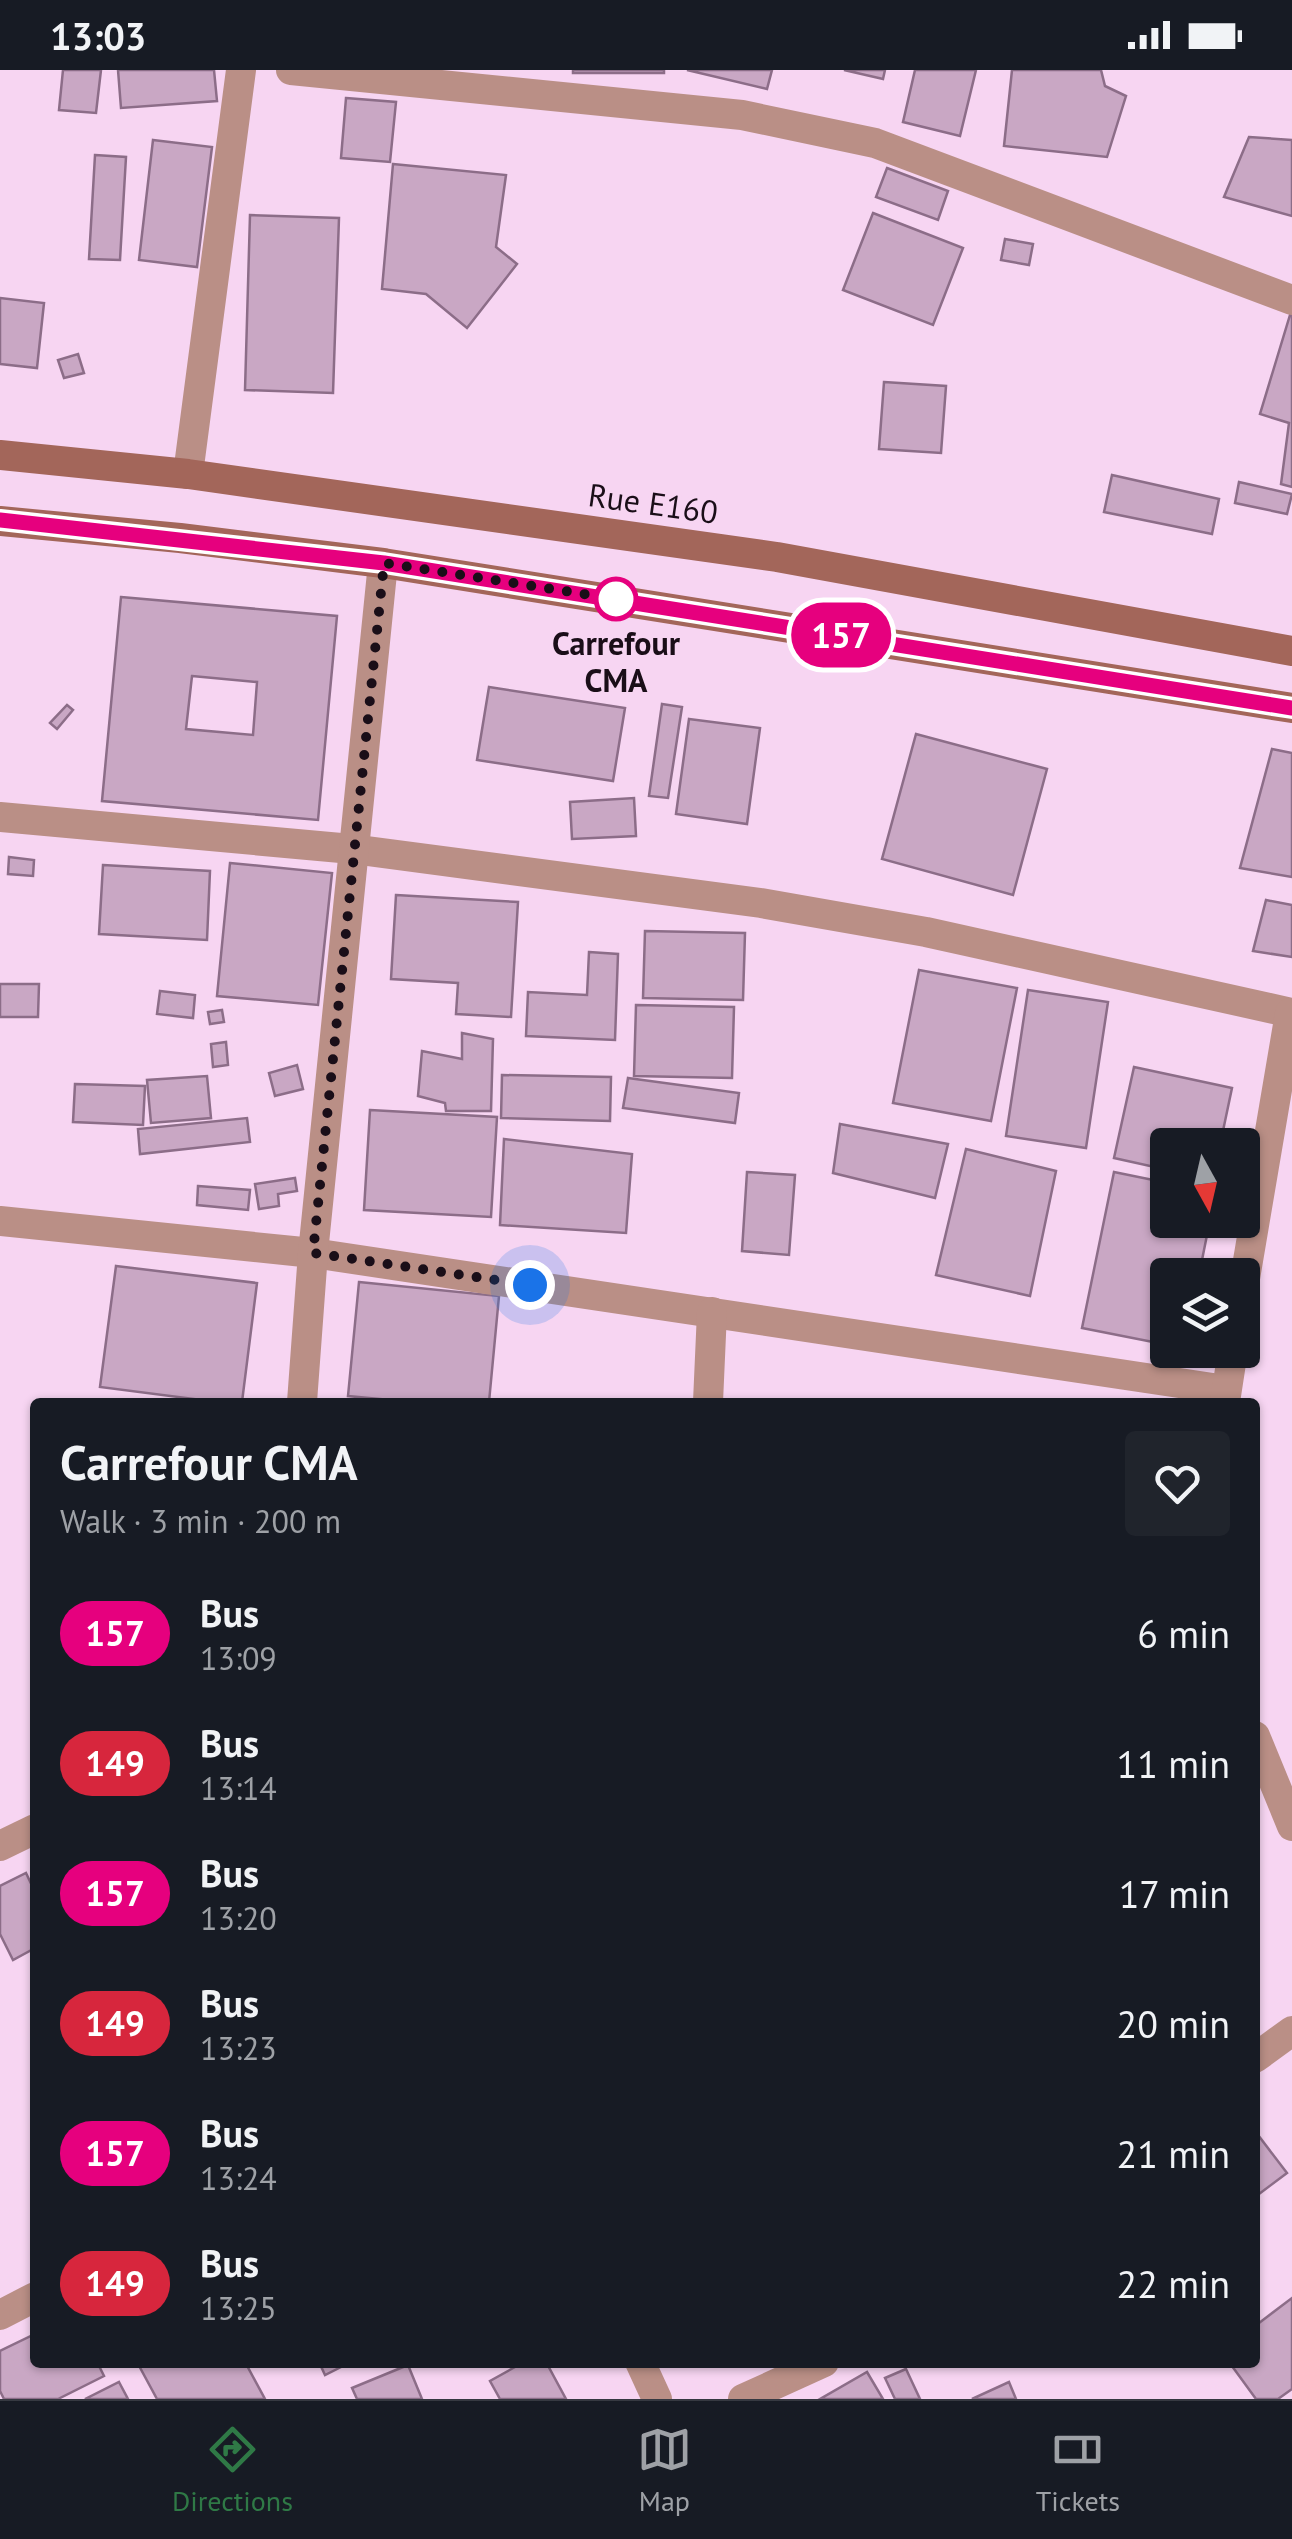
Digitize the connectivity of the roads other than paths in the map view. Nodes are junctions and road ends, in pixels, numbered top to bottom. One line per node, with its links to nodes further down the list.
1 (242, 70): 5 (street)
2 (292, 70): 3 (street)
3 (1292, 300)
4 (0, 455): 5 (street, Rue E160)
5 (188, 474): 8 (street, Rue E160)
6 (0, 520): 7 (street)
7 (384, 563): 9 (street); 11 (street)
8 (1292, 651)
9 (1292, 708)
10 (0, 817): 11 (street)
11 (352, 848): 12 (street); 14 (street)
12 (1291, 1013): 15 (street)
13 (0, 1221): 14 (street)
14 (313, 1253): 16 (street); 19 (street)
15 (1249, 1258)
16 (712, 1312): 18 (street); 20 (street)
17 (1230, 1368): 18 (street)
18 (1226, 1396)
19 (302, 1398)
20 (708, 1398)
21 (1260, 1748): 22 (street)
22 (1292, 1826)
23 (30, 1831): 24 (street)
24 (0, 1846)
25 (1292, 2031): 26 (street)
26 (1260, 2054)
27 (30, 2299): 28 (street)
28 (0, 2314)
29 (643, 2368): 31 (street)
30 (811, 2368): 32 (street)
31 (658, 2399)
32 (743, 2399)

